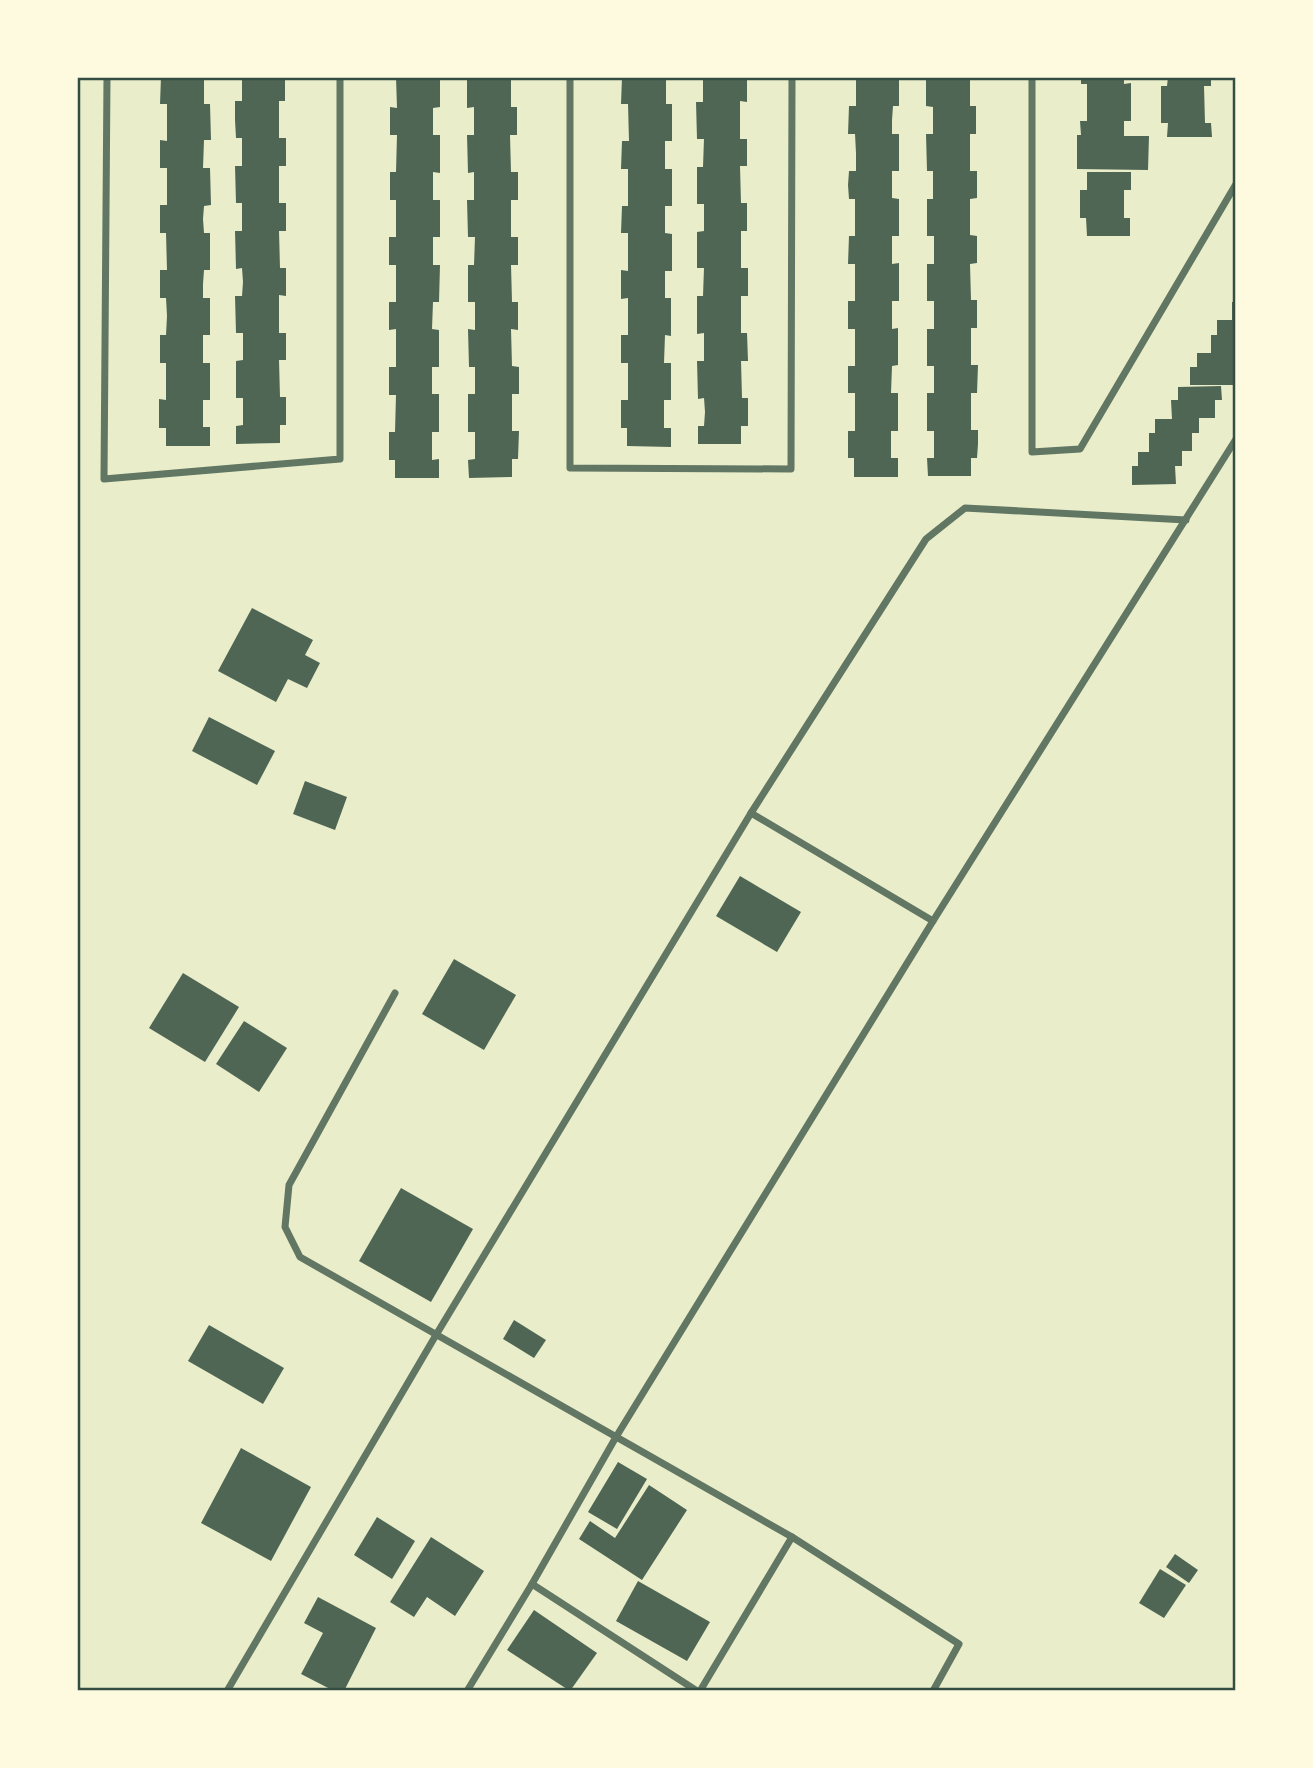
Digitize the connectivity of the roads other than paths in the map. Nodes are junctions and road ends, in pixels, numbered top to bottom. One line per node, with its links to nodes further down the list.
1 (107, 77): 2 (street)
2 (340, 77)
3 (570, 77): 4 (street)
4 (792, 77)
5 (1032, 77): 6 (street)
6 (1236, 184)
7 (1236, 439): 8 (street)
8 (1186, 520): 9 (street); 10 (street)
9 (751, 813): 10 (street); 12 (street)
10 (933, 921): 13 (street)
11 (396, 993): 12 (street)
12 (436, 1335): 13 (street); 16 (street)
13 (616, 1437): 14 (street); 15 (street)
14 (792, 1537): 18 (street); 19 (street)
15 (533, 1584): 17 (street); 18 (street)
16 (227, 1691)
17 (467, 1691)
18 (699, 1691)
19 (933, 1691)

